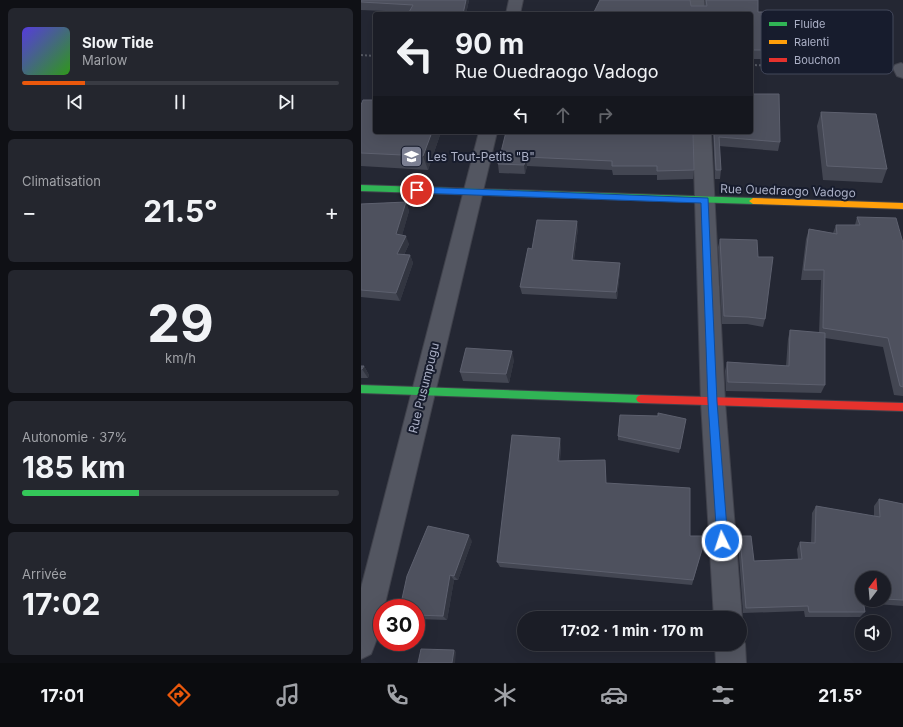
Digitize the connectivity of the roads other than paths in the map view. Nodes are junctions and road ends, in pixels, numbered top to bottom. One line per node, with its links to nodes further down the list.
1 (516, 0): 3 (street)
2 (697, 0): 4 (street)
3 (513, 12)
4 (698, 12)
5 (488, 134): 8 (street, Rue Pusumpugu)
6 (702, 134): 9 (street)
7 (361, 188): 8 (street, Rue Ouedraogo Vadogo)
8 (474, 192): 9 (street, Rue Ouedraogo Vadogo); 12 (street, Rue Pusumpugu)
9 (705, 200): 10 (street, Rue Ouedraogo Vadogo); 13 (street)
10 (903, 206)
11 (361, 389): 12 (street)
12 (423, 392): 13 (street); 16 (street, Rue Pusumpugu)
13 (713, 402): 14 (street); 15 (street)
14 (903, 407)
15 (728, 611)
16 (361, 644)
17 (730, 651): 18 (street)
18 (731, 663)

